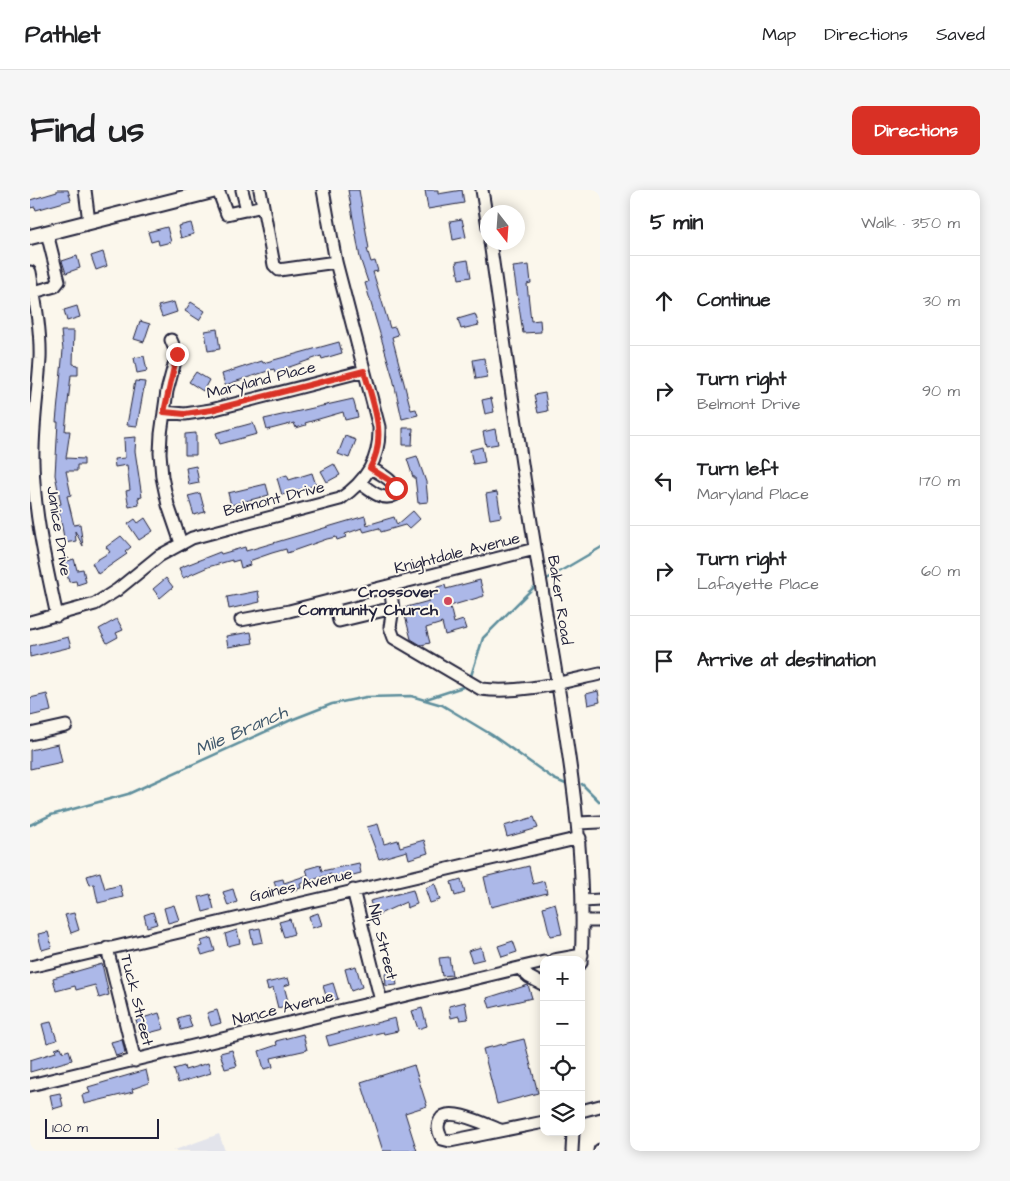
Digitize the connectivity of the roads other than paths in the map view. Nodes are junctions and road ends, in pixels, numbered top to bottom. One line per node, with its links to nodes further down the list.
1 (85, 190): 10 (street)
2 (217, 190): 9 (street); 10 (main road)
3 (242, 190): 9 (street)
4 (260, 190): 8 (street)
5 (323, 190): 14 (street, Belmont Drive)
6 (482, 190): 7 (street)
7 (484, 205)
8 (263, 206): 9 (street); 14 (street)
9 (247, 210)
10 (89, 222): 11 (main road)
11 (47, 233): 12 (main road); 16 (street)
12 (30, 237)
13 (491, 250): 23 (street, Baker Road)
14 (336, 262): 18 (street, Belmont Drive)
15 (30, 272): 16 (street, Janice Drive)
16 (34, 292): 27 (street, Janice Drive)
17 (170, 340): 19 (street)
18 (364, 371): 19 (street, Maryland Place); 20 (street, Belmont Drive)
19 (164, 412): 22 (street)
20 (370, 468): 21 (street, Belmont Drive); 21 (street)
21 (360, 483): 22 (street, Belmont Drive)
22 (181, 543): 27 (street, Belmont Drive)
23 (535, 550): 24 (street, Knightdale Avenue); 31 (street, Baker Road)
24 (390, 586): 25 (street, Knightdale Avenue); 26 (street)
25 (334, 600): 26 (street); 28 (street, Knightdale Avenue)
26 (393, 608): 31 (street)
27 (57, 616): 29 (street, Belmont Drive)
28 (241, 620)
29 (30, 622)
30 (600, 674): 31 (street)
31 (557, 683): 35 (street, Baker Road)
32 (66, 726): 33 (street)
33 (30, 734)
34 (600, 822): 35 (street)
35 (578, 823): 36 (street, Baker Road)
36 (580, 838): 37 (street, Gaines Avenue); 39 (street, Baker Road)
37 (353, 890): 42 (street, Gaines Avenue); 48 (street, Nip Street)
38 (600, 900): 39 (street)
39 (582, 901): 40 (street, Baker Road)
40 (583, 921): 41 (street); 43 (street, Baker Road)
41 (600, 921)
42 (107, 948): 45 (street, Gaines Avenue); 49 (street, Tuck Street)
43 (581, 956)
44 (540, 963): 46 (street, Nance Avenue)
45 (30, 967)
46 (519, 968): 47 (street); 48 (street, Nance Avenue)
47 (540, 983)
48 (381, 1001): 49 (street, Nance Avenue)
49 (135, 1061): 50 (street, Nance Avenue)
50 (30, 1085)
51 (600, 1106): 52 (street)
52 (585, 1111)
53 (540, 1123): 54 (street)
54 (500, 1130): 54 (street)
55 (573, 1136): 56 (street)
56 (572, 1151)

